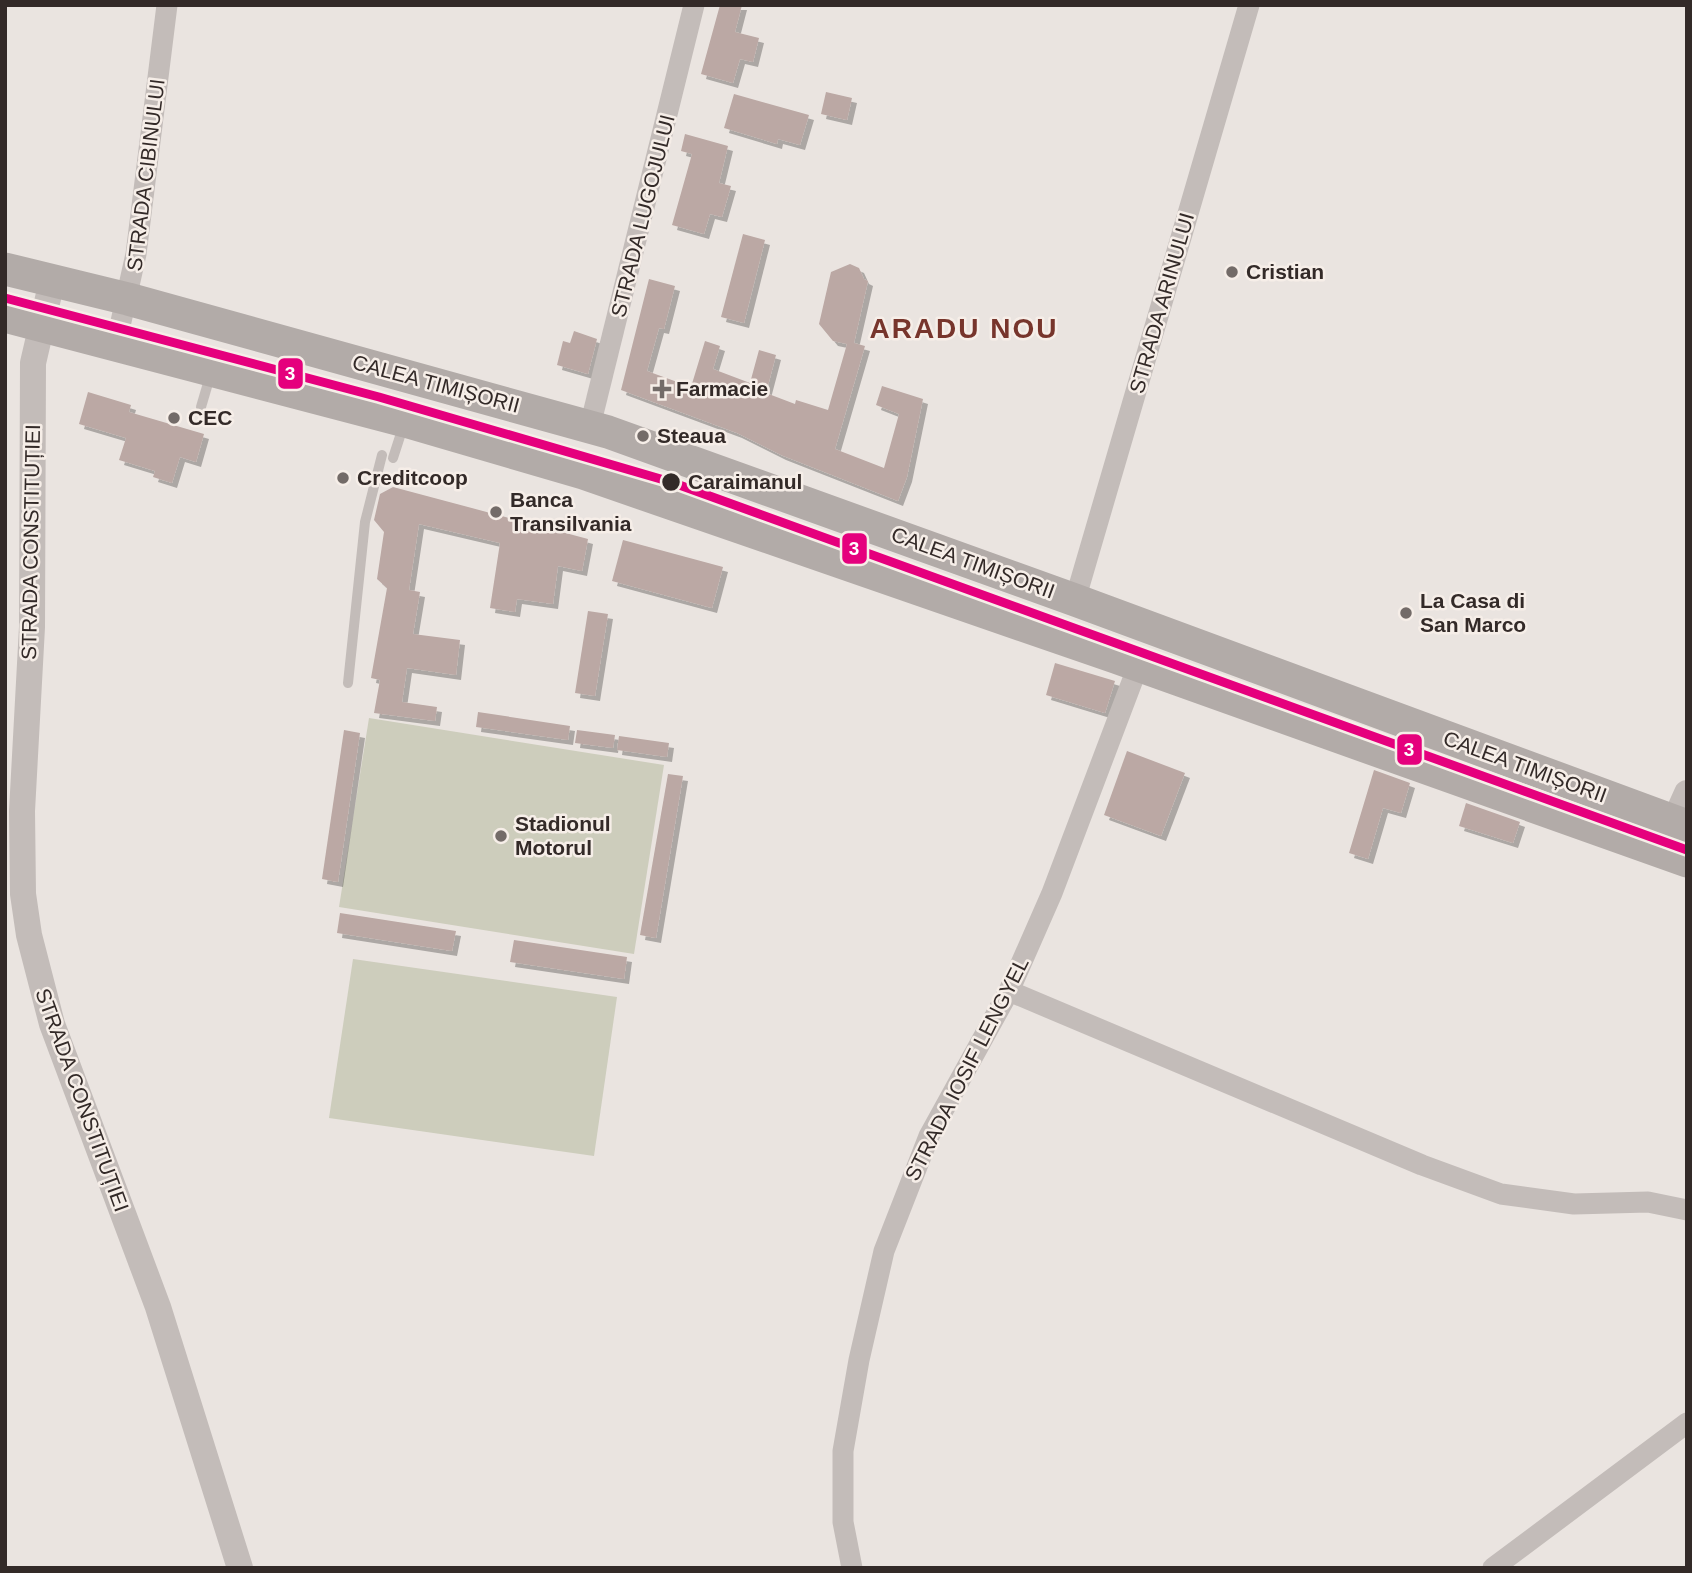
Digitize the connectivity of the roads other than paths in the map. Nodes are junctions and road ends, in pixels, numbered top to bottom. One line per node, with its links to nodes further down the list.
1 (167, 5): 6 (street, STRADA CIBINULUI)
2 (694, 5): 13 (street, STRADA LUGOJULUI)
3 (1249, 5): 16 (street, STRADA ARINULUI)
4 (5, 270): 5 (main road, CALEA TIMIȘORII)
5 (51, 281): 6 (main road, CALEA TIMIȘORII); 8 (street, STRADA CONSTITUȚIEI)
6 (128, 299): 9 (street, STRADA CIBINULUI); 13 (main road, CALEA TIMIȘORII)
7 (5, 316): 8 (main road, CALEA TIMIȘORII)
8 (41, 325): 9 (main road, CALEA TIMIȘORII); 24 (street, STRADA CONSTITUȚIEI)
9 (116, 344): 10 (main road, CALEA TIMIȘORII)
10 (212, 369): 11 (lane); 12 (main road, CALEA TIMIȘORII)
11 (201, 407)
12 (405, 421): 15 (lane); 17 (main road, CALEA TIMIȘORII)
13 (590, 426): 16 (main road, CALEA TIMIȘORII)
14 (382, 455): 18 (lane)
15 (393, 458)
16 (1075, 600): 19 (main road, CALEA TIMIȘORII)
17 (1138, 666): 20 (main road, CALEA TIMIȘORII); 21 (street, STRADA IOSIF LENGYEL)
18 (348, 683)
19 (1682, 814)
20 (1687, 861)
21 (1009, 991): 22 (street); 25 (street, STRADA IOSIF LENGYEL)
22 (1687, 1210)
23 (1687, 1423): 26 (street)
24 (240, 1568)
25 (852, 1568)
26 (1493, 1568)

